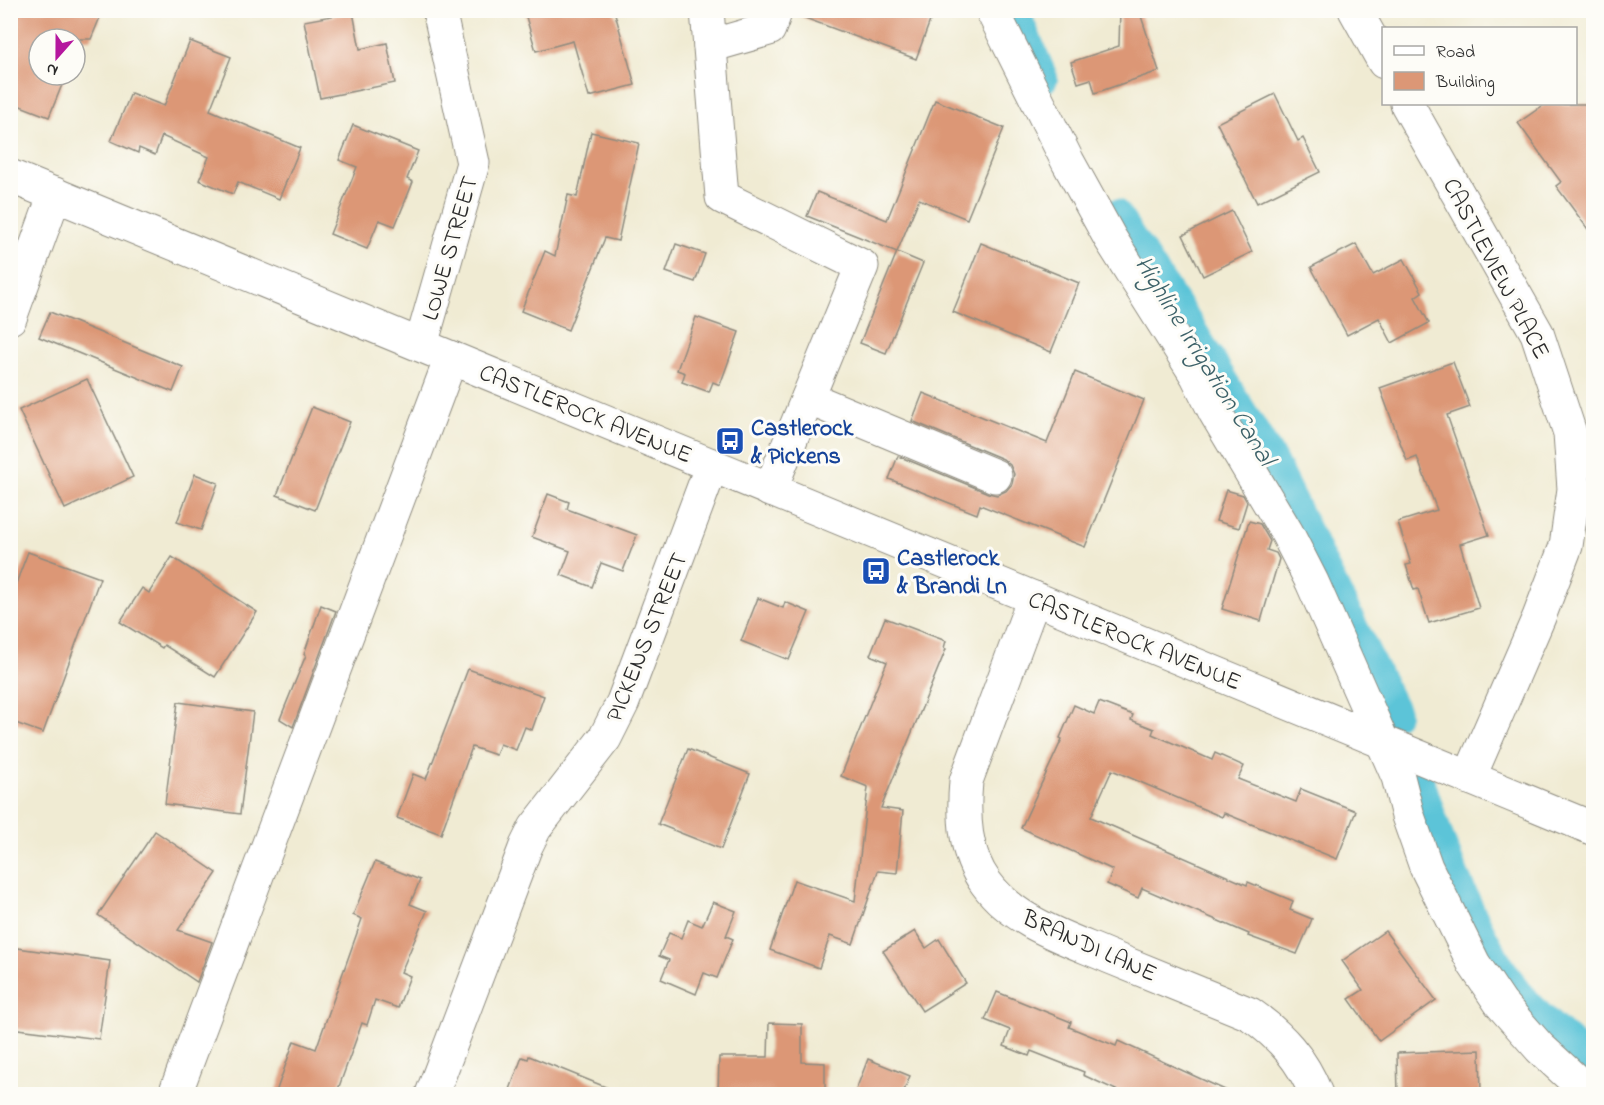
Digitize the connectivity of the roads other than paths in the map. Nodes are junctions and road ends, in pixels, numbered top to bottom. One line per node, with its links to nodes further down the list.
1 (439, 10): 12 (street, LOWE STREET)
2 (708, 10): 6 (street)
3 (776, 10): 6 (street)
4 (992, 10): 19 (street)
5 (1355, 10): 7 (street)
6 (710, 46): 14 (street)
7 (1382, 60)
8 (1408, 105): 20 (street, CASTLEVIEW PLACE)
9 (10, 176): 10 (street, CASTLEROCK AVENUE)
10 (55, 194): 11 (street); 12 (street, CASTLEROCK AVENUE)
11 (10, 318)
12 (421, 345): 13 (street, CASTLEROCK AVENUE)
13 (451, 358): 15 (street, CASTLEROCK AVENUE); 22 (street)
14 (808, 398): 16 (street); 17 (street)
15 (712, 465): 17 (street, CASTLEROCK AVENUE); 23 (street, PICKENS STREET)
16 (995, 476)
17 (770, 490): 18 (street, CASTLEROCK AVENUE)
18 (1034, 598): 19 (street, CASTLEROCK AVENUE); 24 (street, BRANDI LANE)
19 (1381, 741): 20 (street, CASTLEROCK AVENUE); 25 (street)
20 (1469, 778): 21 (street, CASTLEROCK AVENUE)
21 (1593, 829)
22 (175, 1095)
23 (432, 1095)
24 (1316, 1095)
25 (1590, 1095)

